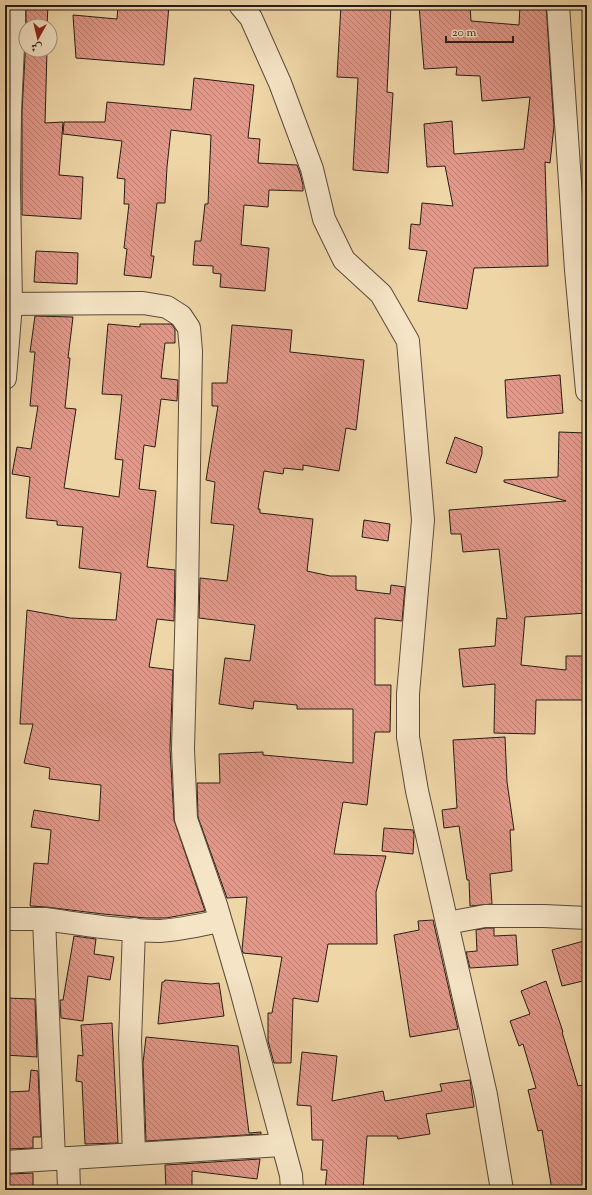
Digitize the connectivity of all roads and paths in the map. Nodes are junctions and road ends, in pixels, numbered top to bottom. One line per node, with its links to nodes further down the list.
1 (14, 5): 4 (street)
2 (240, 5): 11 (street)
3 (558, 5): 6 (street)
4 (8, 304): 5 (street); 10 (street)
5 (5, 378)
6 (587, 391)
7 (587, 918): 11 (street)
8 (5, 919): 9 (street)
9 (44, 919): 12 (street); 15 (street)
10 (220, 921): 12 (street); 13 (street)
11 (447, 923): 19 (street)
12 (134, 930): 14 (street)
13 (282, 1145): 14 (street); 18 (street)
14 (134, 1154): 15 (street)
15 (61, 1159): 16 (street); 17 (street)
16 (5, 1162)
17 (69, 1190)
18 (292, 1190)
19 (502, 1190)

